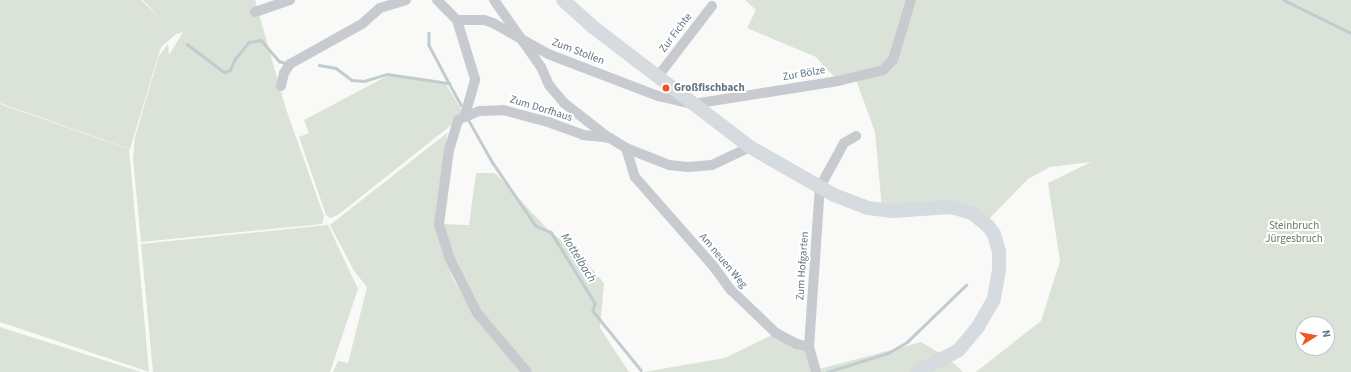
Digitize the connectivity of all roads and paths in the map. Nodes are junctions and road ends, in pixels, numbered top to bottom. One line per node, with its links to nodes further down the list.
1 (290, 0): 8 (street)
2 (406, 0): 12 (street)
3 (437, 0): 9 (street)
4 (494, 0): 10 (street)
5 (563, 0): 11 (main road)
6 (911, 0): 13 (street, Zur Bölze)
7 (712, 6): 11 (street, Zur Fichte)
8 (255, 12)
9 (457, 20): 10 (street, Zum Stollen); 14 (street)
10 (520, 40): 13 (street, Zum Stollen); 16 (street)
11 (659, 75): 13 (main road)
12 (281, 86)
13 (693, 104): 17 (main road)
14 (465, 115): 16 (street, Zum Dorfhaus); 21 (street)
15 (856, 136): 19 (street)
16 (610, 138): 18 (street, Zum Dorfhaus)
17 (750, 147): 18 (street, Zum Dorfhaus); 19 (main road)
18 (626, 148): 20 (street, Am neuen Weg)
19 (820, 187): 20 (street, Zum Hofgarten); 23 (main road)
20 (809, 347): 22 (street)
21 (527, 372)
22 (816, 372)
23 (917, 372)

